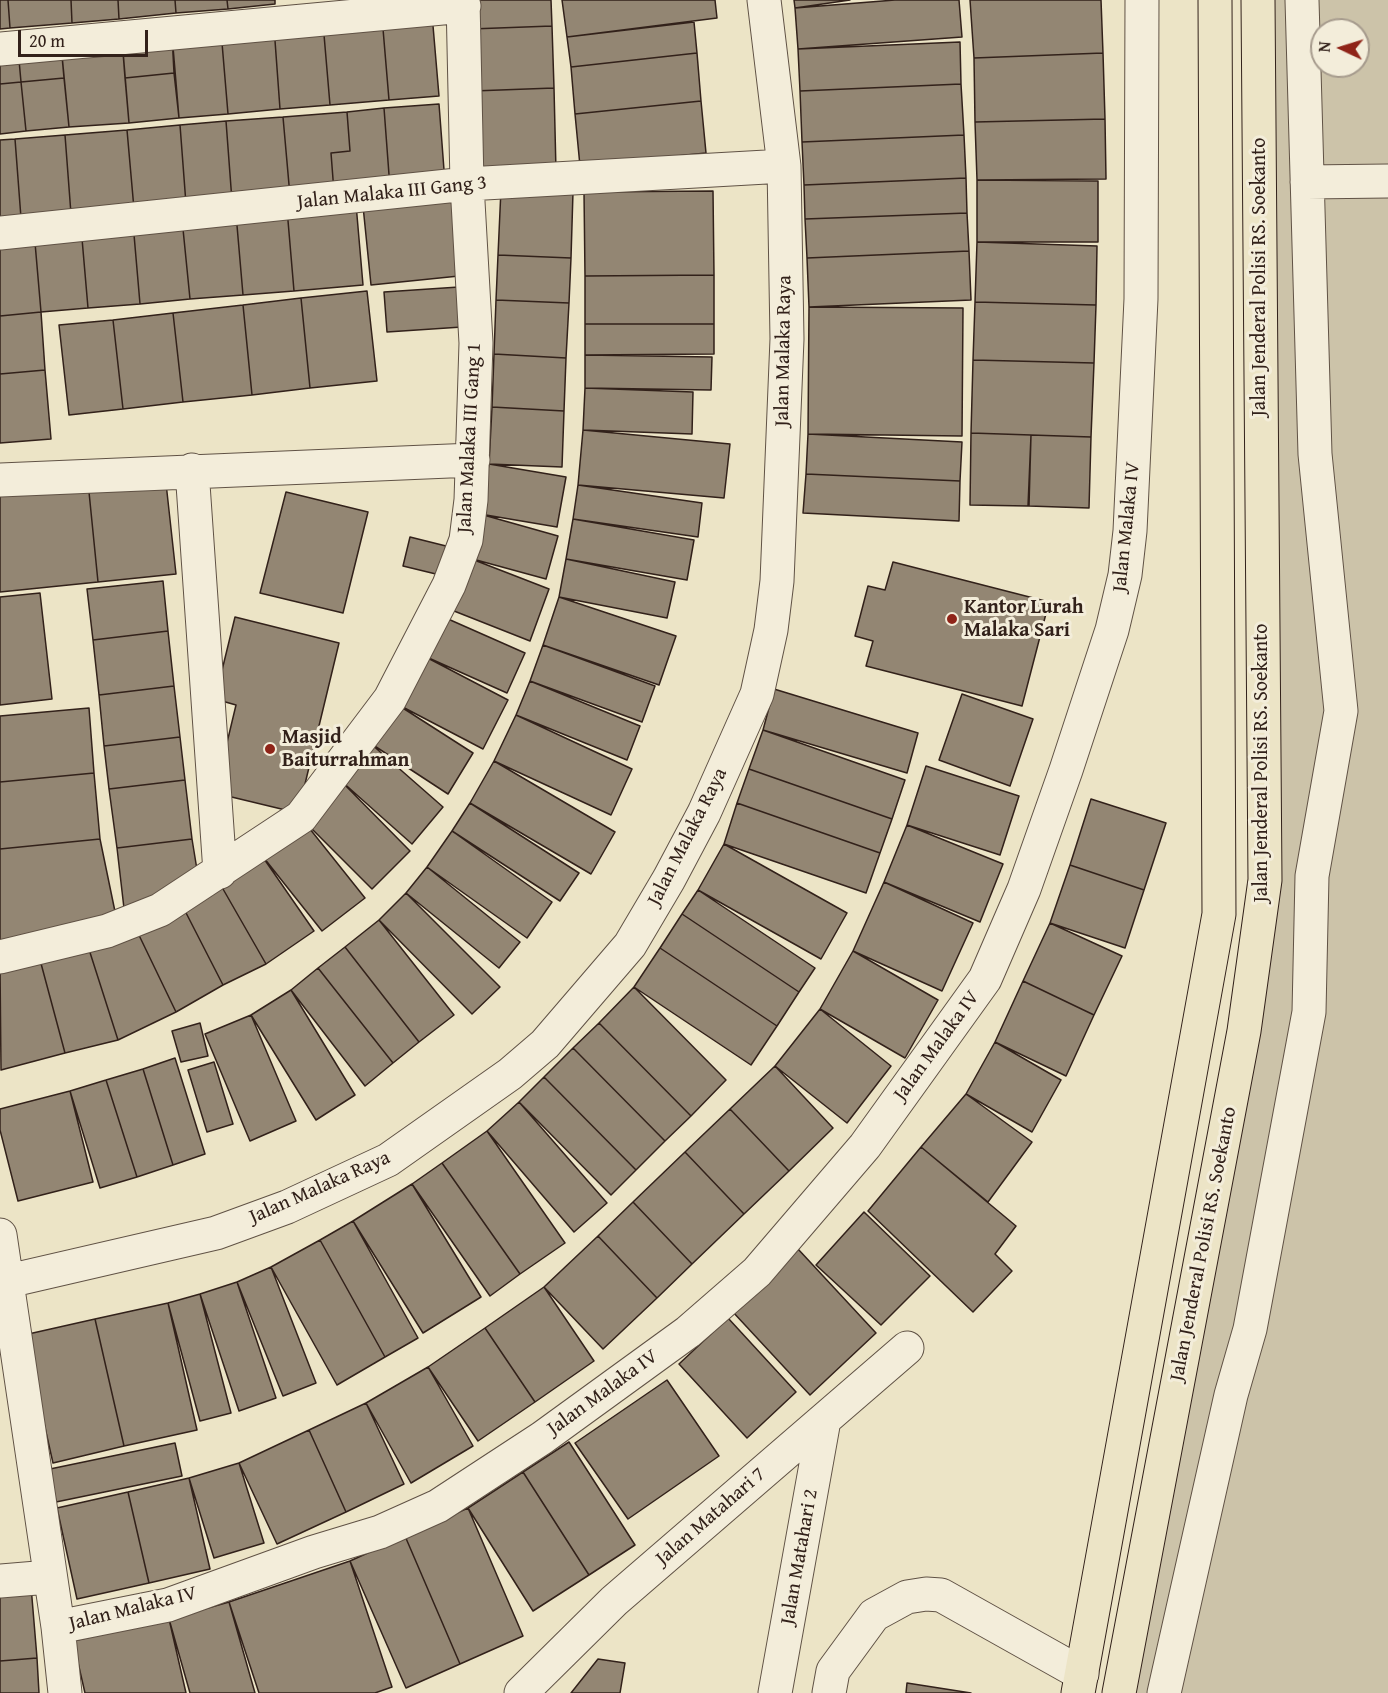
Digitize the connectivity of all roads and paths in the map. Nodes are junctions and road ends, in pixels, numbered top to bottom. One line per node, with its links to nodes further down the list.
1 (764, 0): 8 (street, Jalan Malaka Raya)
2 (1142, 0): 24 (street, Jalan Malaka IV)
3 (1215, 0): 25 (main road)
4 (1258, 0): 30 (main road, Jalan Jenderal Polisi RS. Soekanto)
5 (1302, 0): 10 (street)
6 (463, 3): 7 (street); 11 (street, Jalan Malaka III Gang 1)
7 (0, 49)
8 (784, 166): 11 (street, Jalan Malaka III Gang 3); 19 (street, Jalan Malaka Raya)
9 (1388, 181): 10 (street)
10 (1307, 182): 31 (street)
11 (467, 184): 12 (street, Jalan Malaka III Gang 3); 13 (street, Jalan Malaka III Gang 1)
12 (0, 233)
13 (472, 460): 14 (street); 16 (street, Jalan Malaka III Gang 1)
14 (192, 470): 15 (street); 16 (street)
15 (0, 480)
16 (220, 872): 17 (street, Jalan Malaka III Gang 1)
17 (0, 957)
18 (0, 1235): 19 (street, Jalan Malaka IV)
19 (3, 1282): 22 (street, Jalan Malaka IV)
20 (907, 1348): 21 (street, Jalan Matahari 7)
21 (824, 1420): 27 (street, Jalan Matahari 7); 28 (street, Jalan Matahari 2)
22 (49, 1577): 23 (street); 24 (street, Jalan Malaka IV)
23 (0, 1581)
24 (58, 1628): 26 (street, Jalan Malaka IV)
25 (1080, 1684): 29 (street)
26 (65, 1693)
27 (521, 1693)
28 (775, 1693)
29 (829, 1693)
30 (1119, 1693)
31 (1164, 1693)

